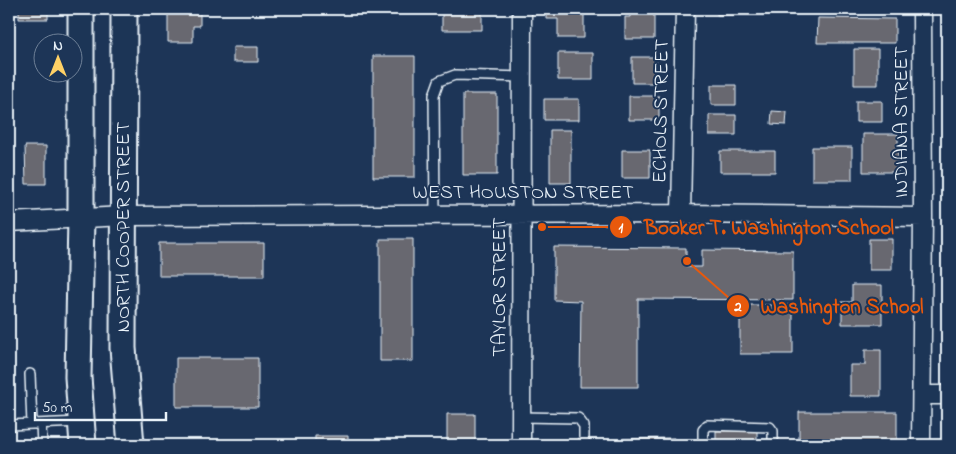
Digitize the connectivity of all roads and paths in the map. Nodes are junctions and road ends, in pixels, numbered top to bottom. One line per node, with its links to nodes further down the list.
1 (81, 9): 12 (main road)
2 (124, 9): 10 (main road, NORTH COOPER STREET)
3 (522, 9): 6 (street, TAYLOR STREET)
4 (685, 9): 8 (street, ECHOLS STREET)
5 (922, 9): 11 (street, INDIANA STREET)
6 (522, 77): 7 (street, TAYLOR STREET); 9 (lane)
7 (521, 214): 8 (street, WEST HOUSTON STREET); 9 (street, WEST HOUSTON STREET); 17 (street, TAYLOR STREET)
8 (681, 214): 11 (street, WEST HOUSTON STREET)
9 (435, 215): 10 (street, WEST HOUSTON STREET)
10 (124, 216): 12 (street, WEST HOUSTON STREET); 22 (main road, NORTH COOPER STREET)
11 (923, 216): 15 (street, INDIANA STREET)
12 (81, 218): 13 (street, WEST HOUSTON STREET); 20 (main road)
13 (9, 222)
14 (30, 374): 18 (lane)
15 (922, 395): 16 (street); 27 (street, INDIANA STREET)
16 (947, 395)
17 (521, 417): 23 (street, TAYLOR STREET); 24 (lane)
18 (37, 424): 19 (lane); 20 (lane); 21 (lane)
19 (9, 425)
20 (82, 434)
21 (42, 445)
22 (131, 445)
23 (521, 445)
24 (584, 445)
25 (703, 445): 26 (lane)
26 (773, 445)
27 (921, 445)

